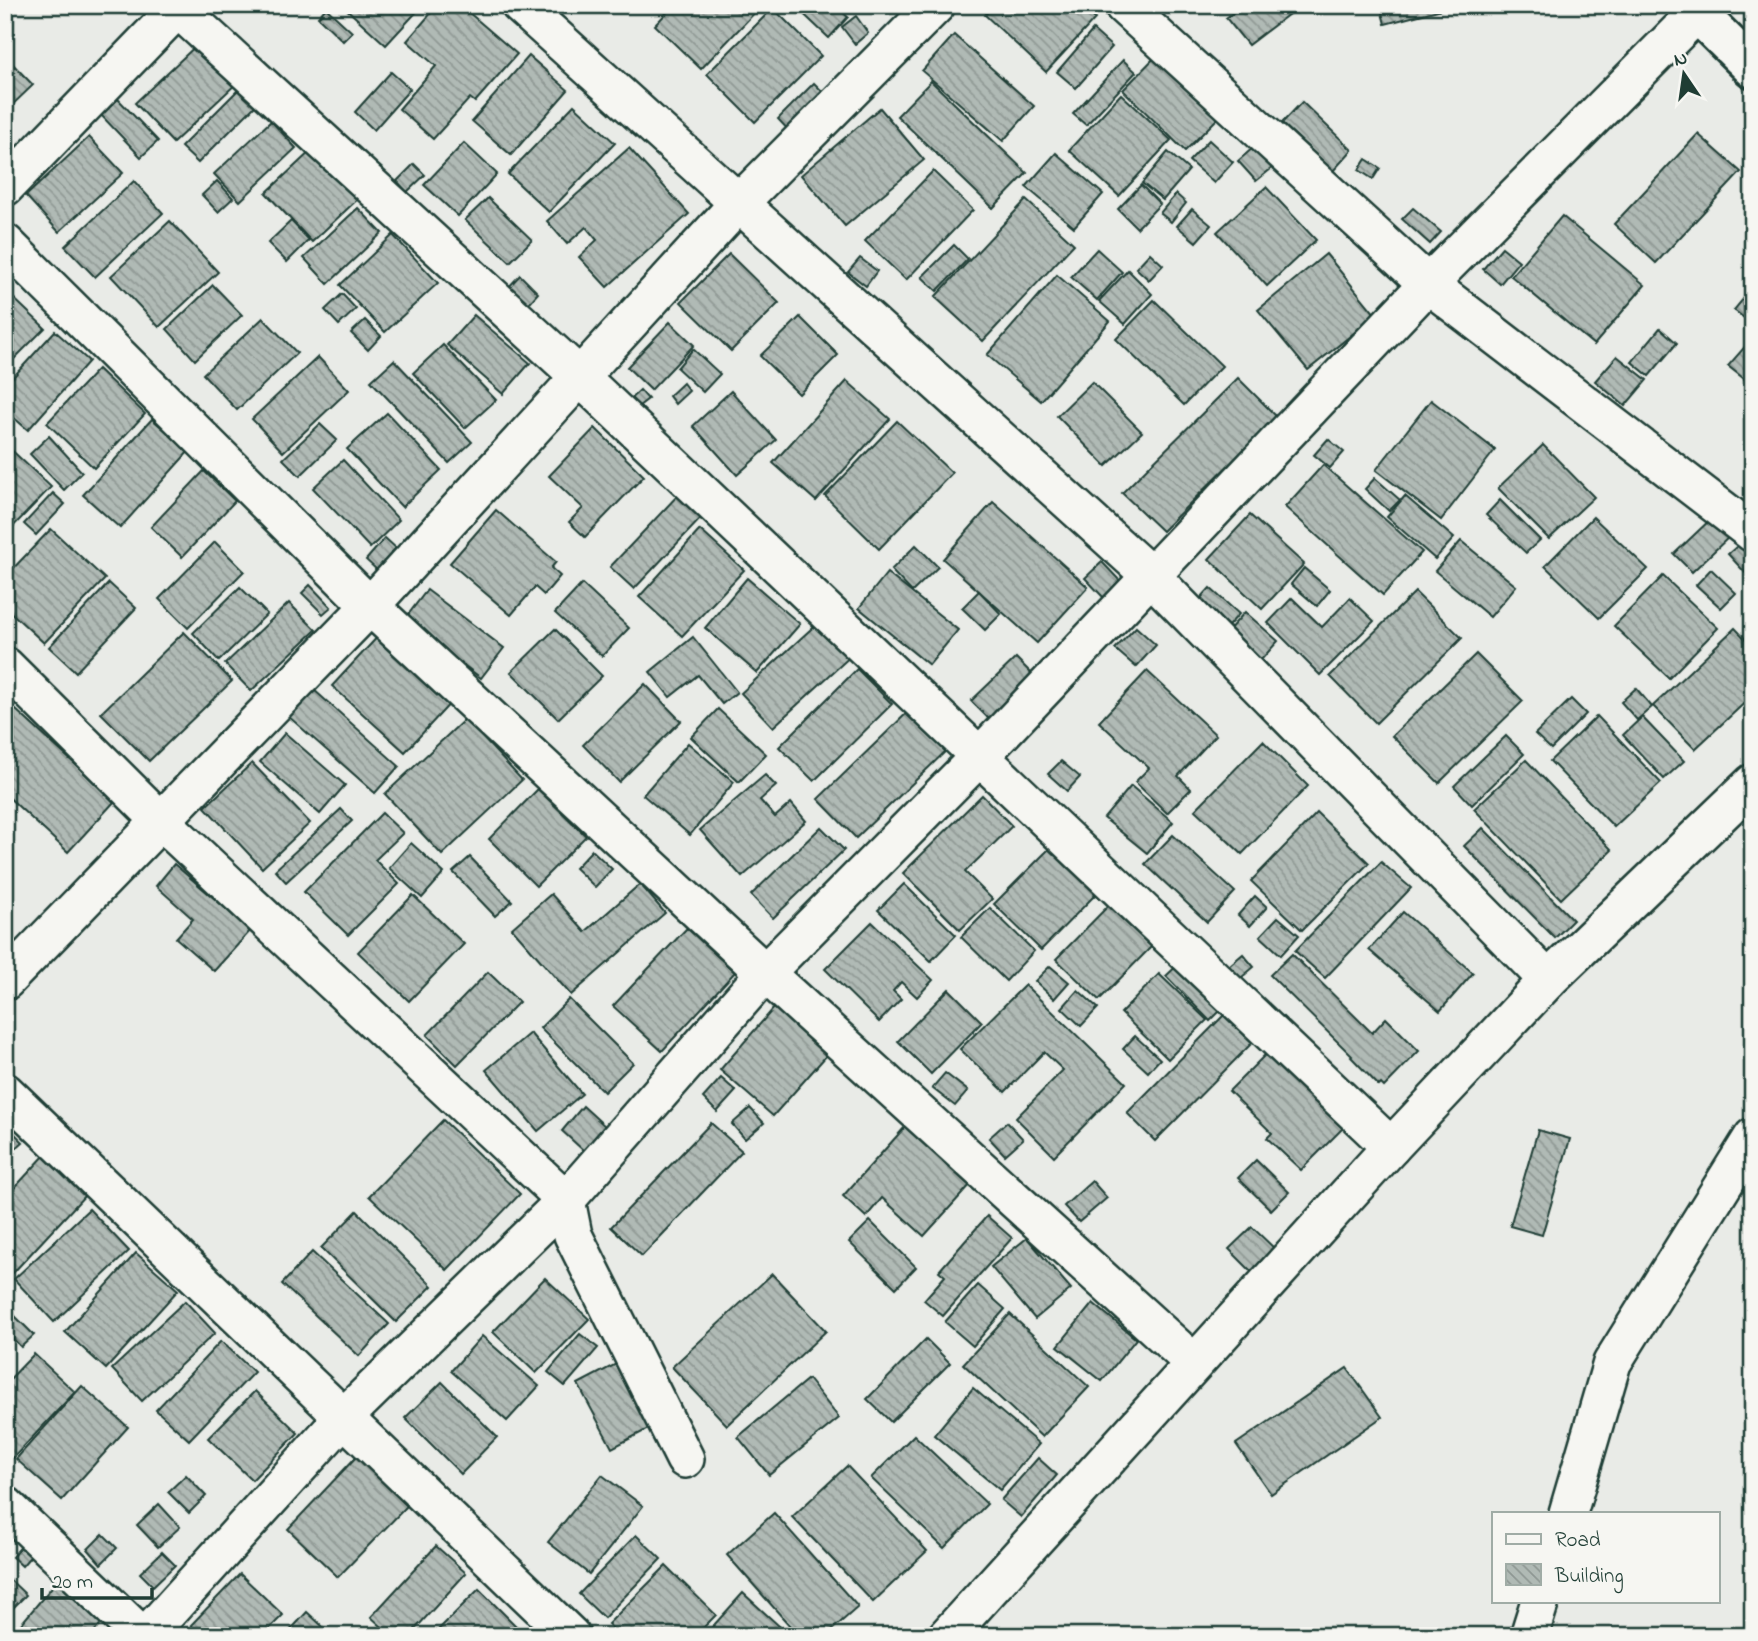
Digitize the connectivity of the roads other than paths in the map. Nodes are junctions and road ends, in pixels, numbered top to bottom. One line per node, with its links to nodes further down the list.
1 (520, 5): 8 (street)
2 (936, 5): 8 (street)
3 (1123, 5): 10 (street)
4 (177, 6): 7 (street); 11 (street)
5 (1693, 9): 6 (main road); 10 (street)
6 (1753, 68)
7 (5, 187)
8 (738, 204): 11 (street); 13 (street)
9 (5, 243): 14 (street)
10 (1428, 284): 12 (street); 13 (street)
11 (580, 377): 14 (street); 16 (street)
12 (1753, 533)
13 (1150, 575): 16 (street); 20 (street)
14 (370, 606): 18 (street); 19 (street)
15 (5, 666): 18 (street)
16 (981, 756): 19 (street); 24 (street)
17 (1753, 783): 20 (street)
18 (160, 821): 21 (street); 25 (street)
19 (765, 973): 25 (street); 26 (street)
20 (1548, 980): 24 (street)
21 (5, 981)
22 (5, 1092): 27 (street)
23 (1753, 1137): 30 (street)
24 (1391, 1146): 26 (street)
25 (566, 1200): 27 (street); 28 (street)
26 (1194, 1363): 34 (street)
27 (343, 1418): 32 (street); 33 (street)
28 (685, 1459)
29 (5, 1505): 32 (street)
30 (1568, 1512)
31 (1541, 1602): 35 (street)
32 (144, 1636)
33 (571, 1636)
34 (947, 1636)
35 (1530, 1636)

